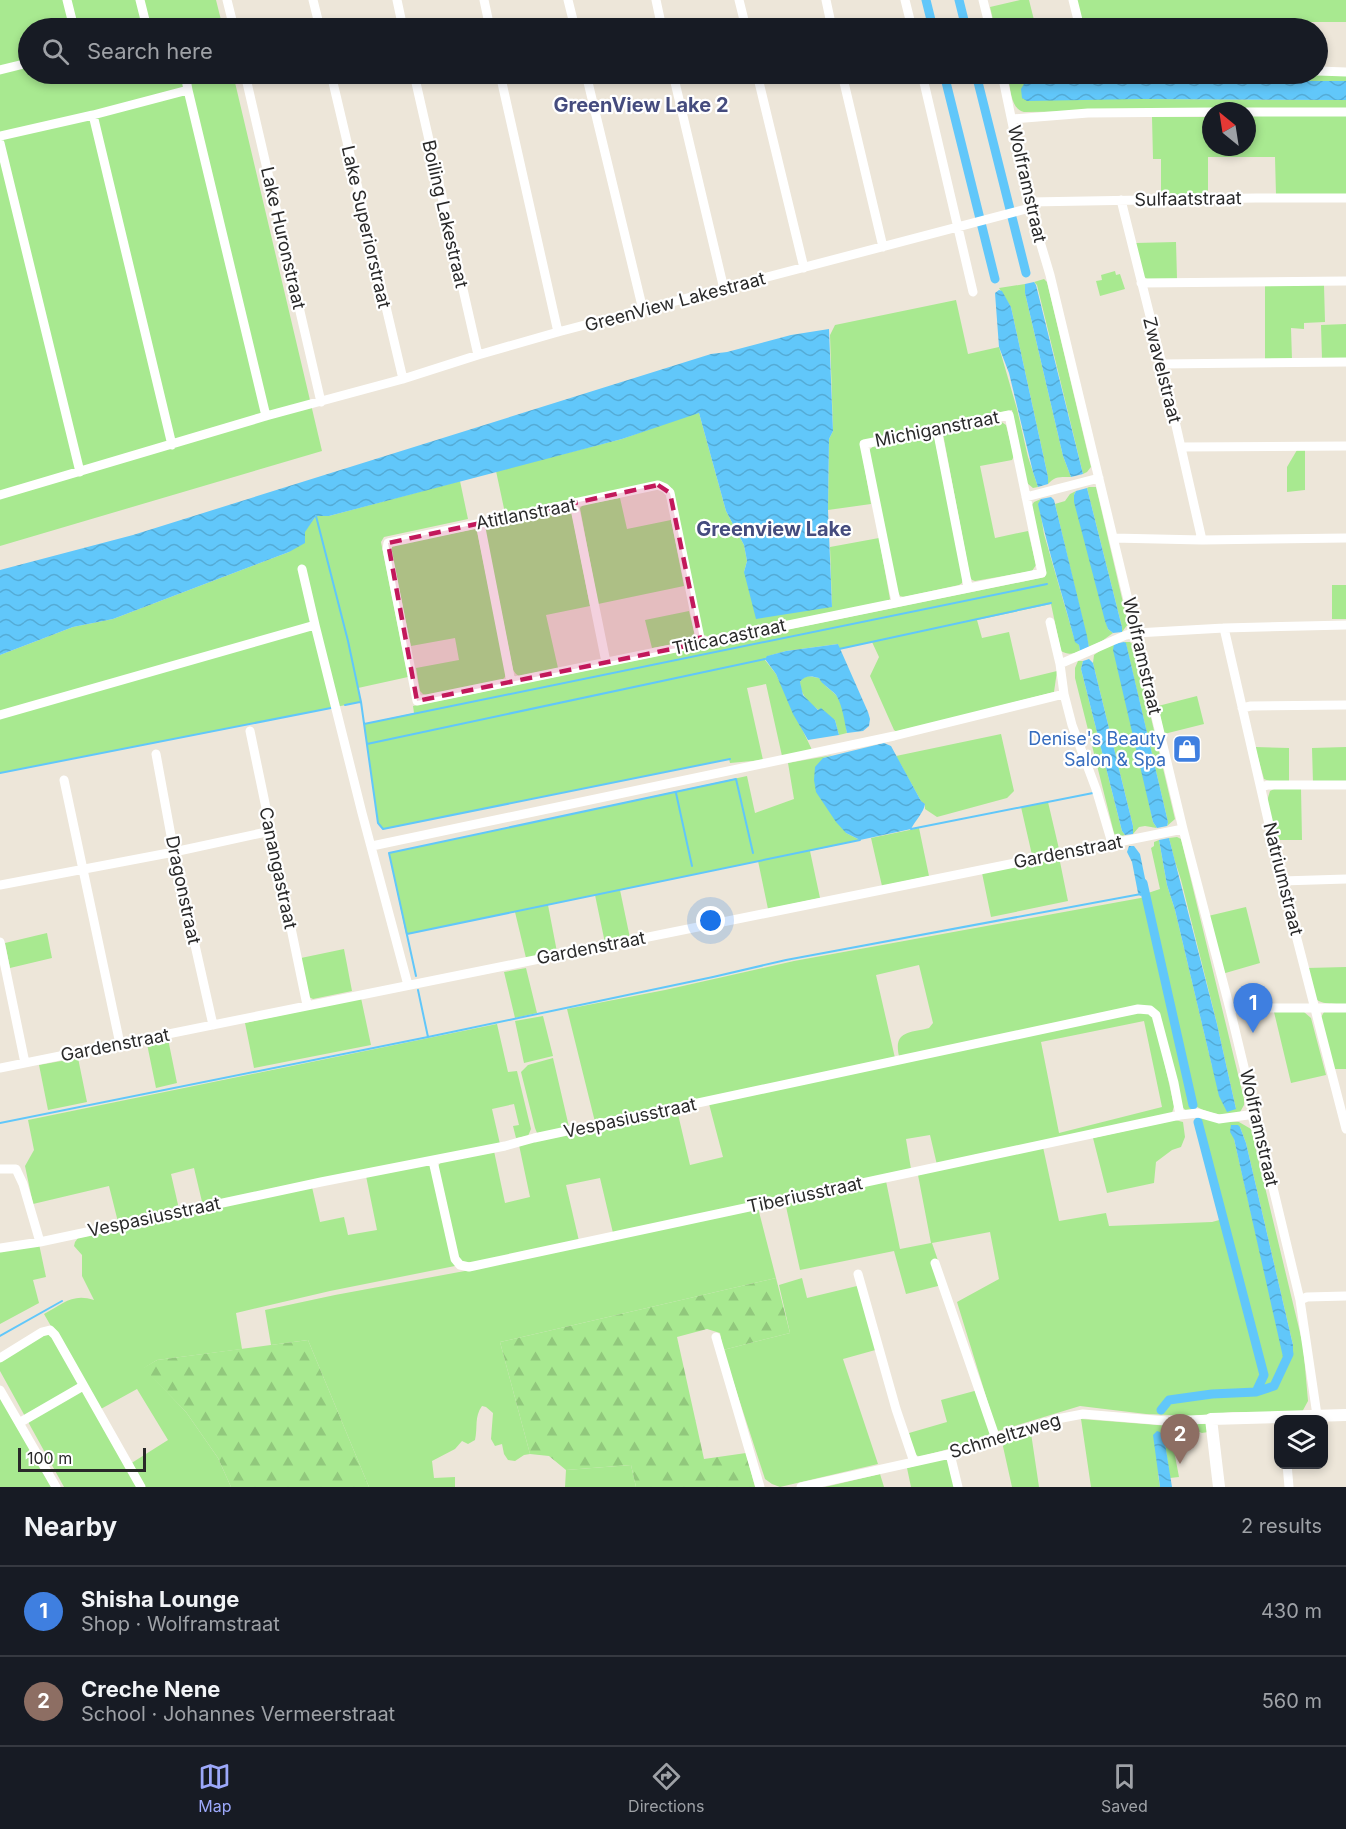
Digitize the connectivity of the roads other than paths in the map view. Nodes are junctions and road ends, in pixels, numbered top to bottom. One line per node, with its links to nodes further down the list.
1 (67, 0): 14 (street)
2 (140, 0): 15 (street)
3 (227, 0): 16 (street)
4 (313, 0): 17 (street)
5 (397, 0): 18 (street)
6 (484, 0): 19 (street)
7 (568, 0): 20 (street)
8 (656, 0): 21 (street)
9 (739, 0): 22 (street)
10 (826, 0): 23 (street)
11 (905, 0): 24 (street)
12 (983, 0): 25 (street)
13 (1073, 0): 26 (street)
14 (72, 18)
15 (144, 18)
16 (232, 18)
17 (318, 18)
18 (402, 18)
19 (488, 18)
20 (572, 18)
21 (660, 18)
22 (744, 18)
23 (830, 18)
24 (910, 18)
25 (988, 18)
26 (1078, 18)
27 (18, 66): 28 (street)
28 (0, 70)
29 (1328, 71): 30 (street)
30 (1346, 72)
31 (187, 84): 42 (street)
32 (246, 84): 66 (street, Lake Huronstraat)
33 (333, 84): 65 (street, Lake Superiorstraat)
34 (416, 84): 62 (street, Boiling Lakestraat)
35 (502, 84): 61 (street)
36 (587, 84): 60 (street)
37 (675, 84): 58 (street)
38 (759, 84): 55 (street)
39 (844, 84): 54 (street)
40 (925, 84): 53 (street)
41 (1004, 84): 47 (street, Wolframstraat)
42 (188, 90): 46 (street); 67 (street)
43 (1202, 112): 47 (street)
44 (1256, 112): 45 (street)
45 (1346, 112)
46 (93, 115): 48 (street); 69 (street)
47 (1012, 119): 52 (street, Wolframstraat)
48 (0, 136)
49 (0, 142): 72 (street)
50 (1346, 198): 51 (street, Sulfaatstraat)
51 (1121, 200): 52 (street, Sulfaatstraat); 57 (street, Zwavelstraat)
52 (1029, 206): 53 (street, GreenView Lakestraat); 73 (street, Wolframstraat)
53 (962, 227): 54 (street, GreenView Lakestraat); 59 (street)
54 (883, 247): 55 (street, GreenView Lakestraat)
55 (804, 268): 58 (street, GreenView Lakestraat)
56 (1346, 281): 57 (street)
57 (1141, 283): 64 (street, Zwavelstraat)
58 (724, 289): 60 (street, GreenView Lakestraat)
59 (973, 292)
60 (643, 310): 61 (street, GreenView Lakestraat)
61 (558, 332): 62 (street, GreenView Lakestraat)
62 (478, 355): 65 (street, GreenView Lakestraat)
63 (1346, 362): 64 (street)
64 (1162, 364): 71 (street, Zwavelstraat)
65 (404, 379): 66 (street, GreenView Lakestraat)
66 (321, 402): 67 (street, GreenView Lakestraat)
67 (266, 416): 69 (street, GreenView Lakestraat)
68 (937, 429): 75 (street, Michiganstraat); 83 (street); 84 (street, Michiganstraat)
69 (172, 445): 72 (street, GreenView Lakestraat)
70 (1346, 446): 71 (street)
71 (1181, 447): 80 (street, Zwavelstraat)
72 (80, 472): 74 (street, GreenView Lakestraat)
73 (1099, 478): 75 (street); 78 (street, Wolframstraat)
74 (0, 495)
75 (1030, 496): 82 (street, Michiganstraat)
76 (574, 504): 77 (street, Atitlanstraat); 90 (street, Atitlanstraat); 91 (street)
77 (480, 523): 93 (street); 95 (street, Atitlanstraat)
78 (1113, 538): 80 (street); 89 (street, Wolframstraat)
79 (1346, 538): 80 (street)
80 (1202, 540)
81 (302, 569): 86 (street)
82 (1042, 573): 83 (street, Titicacastraat)
83 (968, 587): 84 (street, Titicacastraat)
84 (896, 602): 90 (street, Titicacastraat)
85 (1050, 622): 92 (street)
86 (315, 625): 98 (street); 107 (street)
87 (1346, 625): 88 (street)
88 (1224, 628): 89 (street); 97 (street, Natriumstraat)
89 (1136, 633): 92 (street); 104 (street, Wolframstraat)
90 (701, 643): 91 (street, Titicacastraat)
91 (606, 662): 93 (street, Titicacastraat)
92 (1060, 664): 94 (street)
93 (511, 682): 95 (street, Titicacastraat)
94 (1064, 694): 106 (street); 107 (street)
95 (417, 701)
96 (1346, 705): 97 (street)
97 (1242, 708): 103 (street, Natriumstraat)
98 (0, 715)
99 (250, 731): 105 (street, Canangastraat)
100 (156, 754): 108 (street, Dragonstraat)
101 (64, 780): 109 (street)
102 (1346, 785): 103 (street)
103 (1261, 787): 111 (street, Natriumstraat)
104 (1183, 829): 106 (street, Gardenstraat); 118 (street, Wolframstraat)
105 (271, 831): 108 (street); 115 (street, Canangastraat)
106 (1116, 843): 114 (street, Gardenstraat)
107 (372, 846): 114 (street)
108 (174, 852): 109 (street); 119 (street, Dragonstraat)
109 (83, 868): 112 (street); 120 (street)
110 (1346, 879): 111 (street)
111 (1282, 881): 116 (street, Natriumstraat)
112 (0, 885)
113 (0, 942): 121 (street)
114 (408, 985): 115 (street, Gardenstraat)
115 (307, 1005): 119 (street, Gardenstraat)
116 (1315, 1008): 117 (street); 118 (street); 125 (street, Natriumstraat)
117 (1346, 1008)
118 (1230, 1009): 123 (street, Wolframstraat)
119 (213, 1025): 120 (street, Gardenstraat)
120 (120, 1044): 121 (street, Gardenstraat)
121 (25, 1063): 122 (street, Gardenstraat)
122 (0, 1068)
123 (1255, 1114): 124 (street, Tiberiusstraat); 133 (street, Wolframstraat)
124 (1180, 1115): 126 (street, Vespasiusstraat); 126 (street, Tiberiusstraat)
125 (1346, 1129)
126 (433, 1161): 128 (street, Vespasiusstraat)
127 (0, 1168): 128 (street)
128 (40, 1242): 129 (street, Vespasiusstraat)
129 (0, 1248)
130 (934, 1263): 144 (street)
131 (858, 1274): 146 (street)
132 (1346, 1296): 133 (street)
133 (1300, 1300): 138 (street, Wolframstraat)
134 (716, 1336): 151 (street)
135 (0, 1358): 136 (street)
136 (83, 1386): 143 (street); 150 (street)
137 (0, 1390): 143 (street)
138 (1317, 1415)
139 (1328, 1415): 140 (street)
140 (1346, 1415)
141 (1274, 1418): 142 (street)
142 (1211, 1419): 144 (street, Schmeltzweg); 154 (street)
143 (19, 1423): 149 (street)
144 (996, 1440): 145 (street, Schmeltzweg)
145 (950, 1454): 146 (street, Schmeltzweg); 153 (street)
146 (914, 1462): 148 (street, Schmeltzweg)
147 (1287, 1469): 155 (street)
148 (843, 1483): 152 (street, Schmeltzweg)
149 (56, 1487)
150 (141, 1487)
151 (760, 1487)
152 (801, 1487)
153 (958, 1487)
154 (1219, 1487)
155 (1289, 1487)

